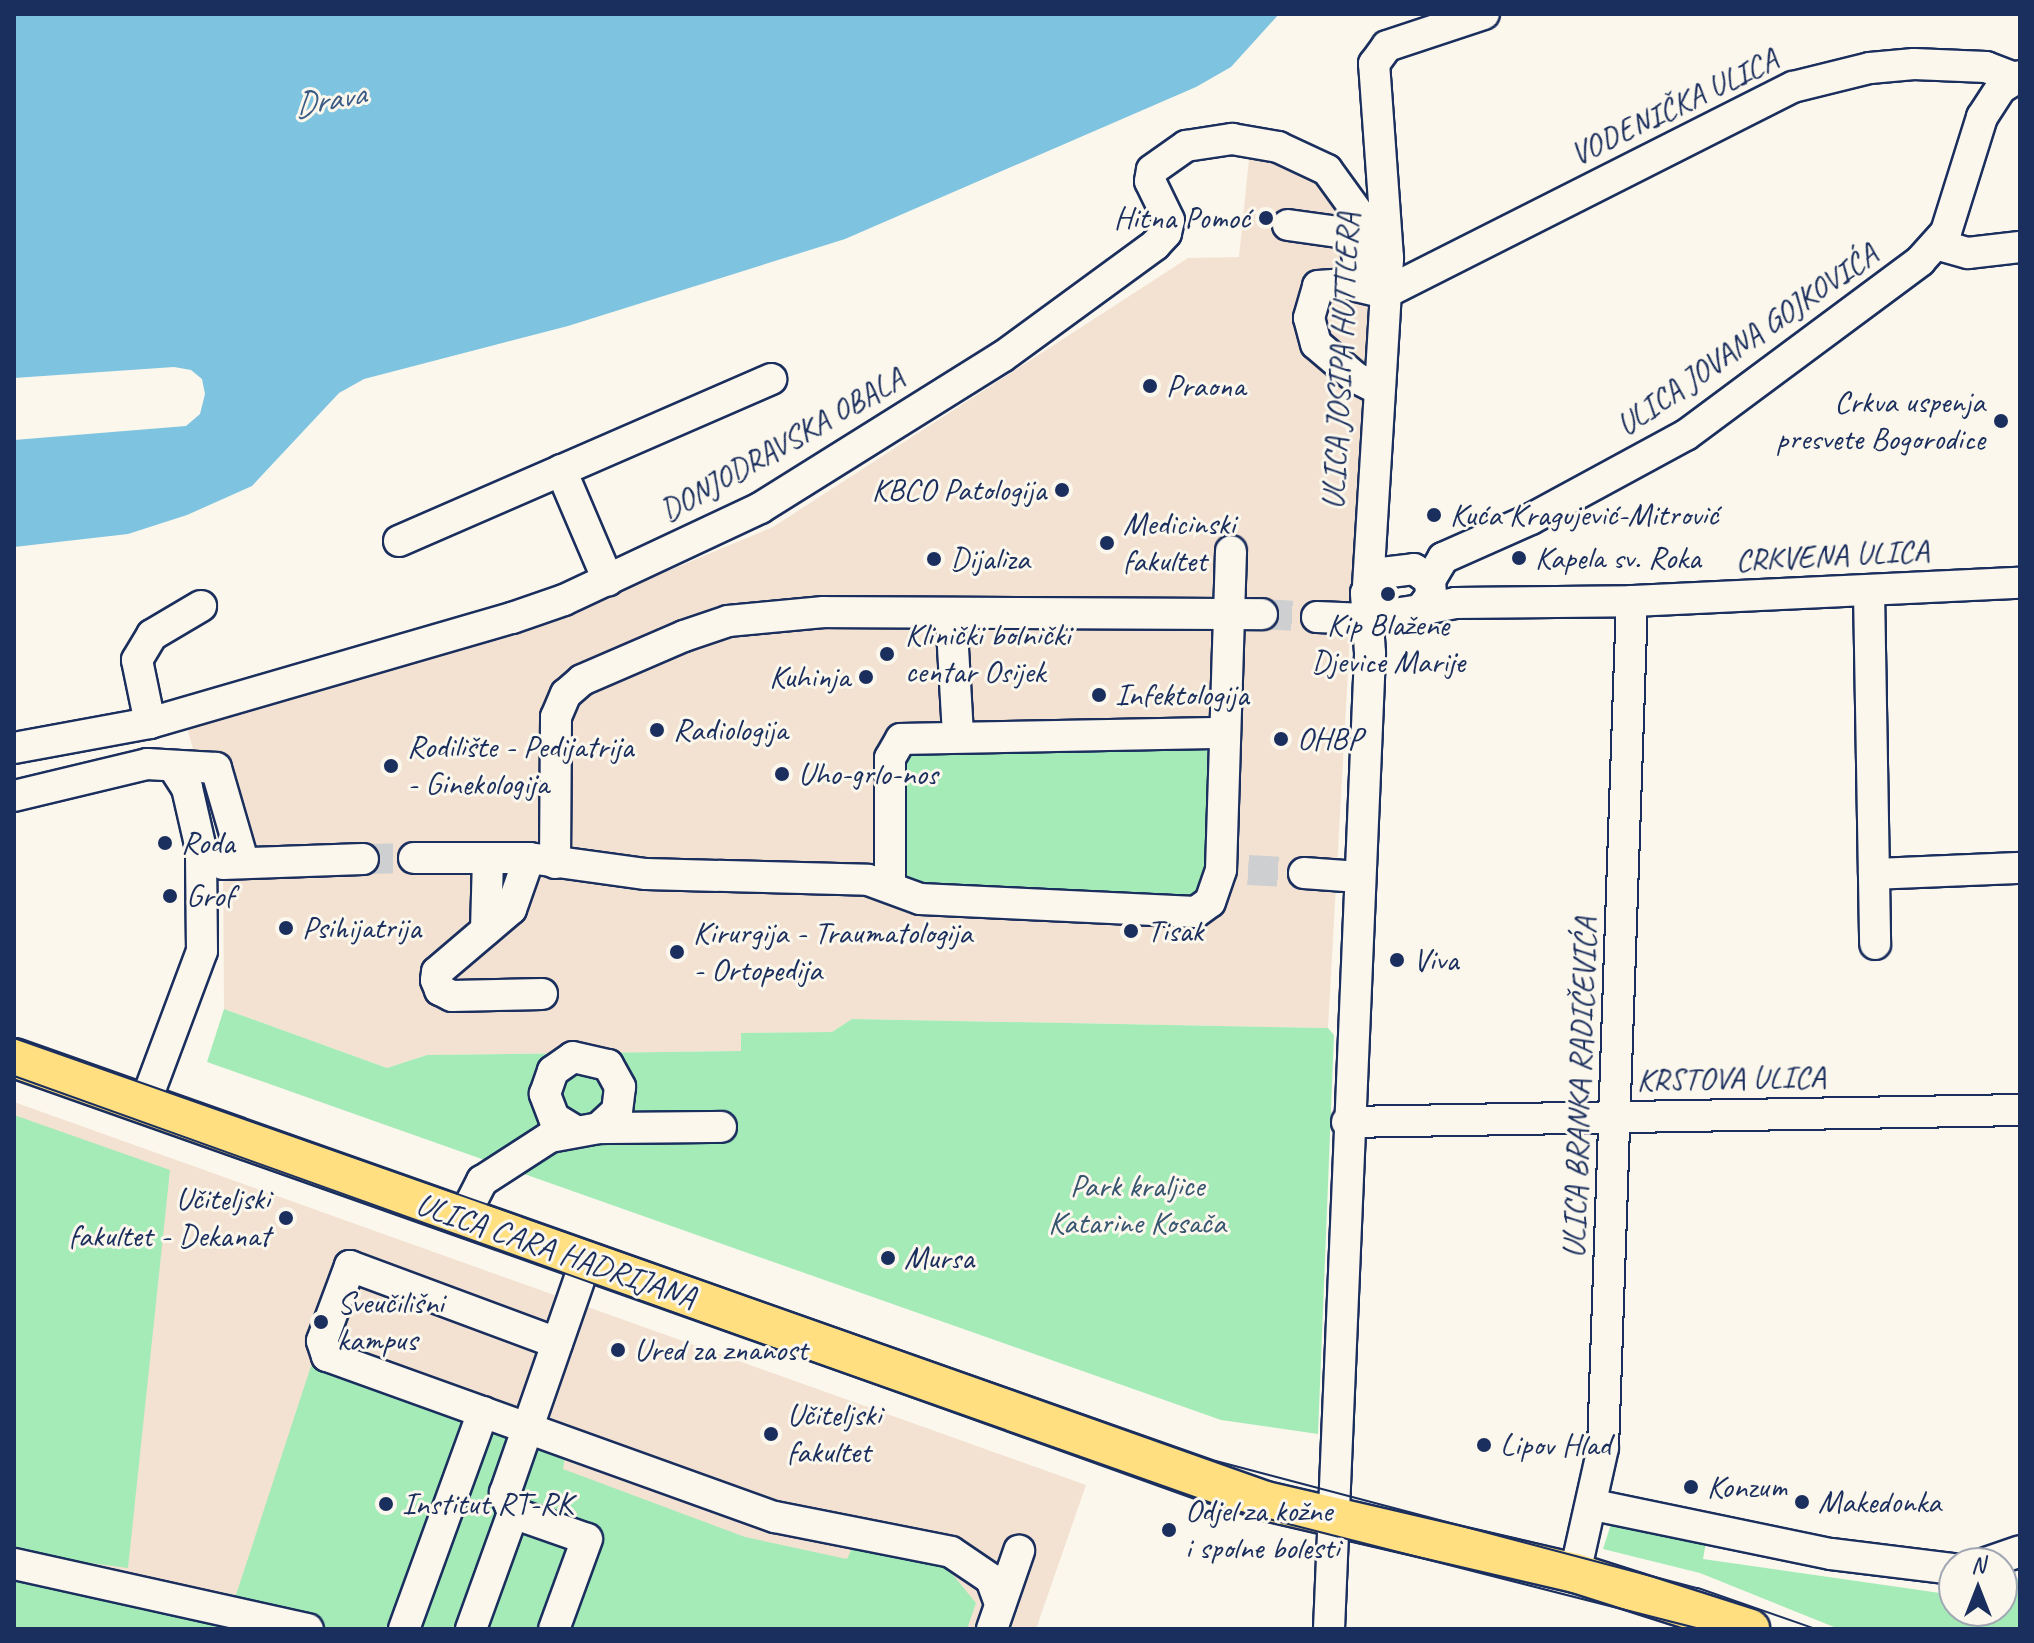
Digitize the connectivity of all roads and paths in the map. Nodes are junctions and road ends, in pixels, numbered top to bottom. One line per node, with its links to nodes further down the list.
1 (1484, 14): 6 (street, ULICA JOSIPA HUTTLERA)
2 (2017, 77): 4 (street, ULICA JOVANA GOJKOVIĆA); 6 (street, VODENIČKA ULICA)
3 (1288, 225): 6 (street)
4 (1936, 244): 5 (street); 16 (street, ULICA JOVANA GOJKOVIĆA)
5 (2020, 247)
6 (1372, 290): 8 (street, ULICA JOSIPA HUTTLERA); 8 (street); 13 (street, DONJODRAVSKA OBALA)
7 (771, 379): 9 (street)
8 (1378, 389): 10 (street, ULICA JOSIPA HUTTLERA)
9 (561, 470): 11 (street); 13 (street)
10 (1369, 529): 16 (street, ULICA JOSIPA HUTTLERA); 16 (street, ULICA JOSIPA HUTTLERA)
11 (399, 541)
12 (1231, 551): 20 (street)
13 (608, 580): 23 (street, DONJODRAVSKA OBALA)
14 (2020, 583): 15 (street, CRKVENA ULICA)
15 (1869, 591): 17 (street, CRKVENA ULICA); 37 (street)
16 (1404, 600): 17 (street, CRKVENA ULICA); 22 (street, CRKVENA ULICA); 38 (street, ULICA JOSIPA HUTTLERA)
17 (1632, 601): 46 (street, ULICA BRANKA RADIČEVIĆA)
18 (201, 606): 23 (street)
19 (951, 613): 20 (street); 25 (street); 33 (street)
20 (1229, 613): 21 (street); 24 (street)
21 (1262, 614)
22 (1317, 617)
23 (150, 723): 26 (street, DONJODRAVSKA OBALA)
24 (1225, 733): 25 (street); 39 (street)
25 (958, 735): 39 (street)
26 (14, 748)
27 (174, 768): 28 (street); 32 (street); 36 (street)
28 (14, 796)
29 (414, 858): 31 (street)
30 (363, 859): 32 (street)
31 (488, 859): 33 (street); 40 (street)
32 (243, 861): 36 (street)
33 (542, 861): 39 (street); 40 (street)
34 (2020, 868): 37 (street)
35 (1304, 873): 38 (street)
36 (203, 874): 44 (street)
37 (1874, 874): 41 (street)
38 (1359, 877): 47 (street, ULICA JOSIPA HUTTLERA)
39 (890, 884)
40 (486, 930): 42 (street)
41 (1875, 944)
42 (542, 994)
43 (14, 1058): 44 (main road, ULICA CARA HADRIJANA)
44 (144, 1106): 49 (main road, ULICA CARA HADRIJANA)
45 (2020, 1110): 46 (street, KRSTOVA ULICA)
46 (1616, 1118): 47 (street, KRSTOVA ULICA); 54 (street, ULICA BRANKA RADIČEVIĆA)
47 (1347, 1122): 56 (street)
48 (721, 1127): 49 (street)
49 (463, 1218): 50 (main road, ULICA CARA HADRIJANA)
50 (586, 1261): 51 (street); 56 (main road, ULICA CARA HADRIJANA)
51 (557, 1343): 52 (street); 53 (street)
52 (483, 1412): 53 (street); 63 (street)
53 (527, 1429): 55 (street); 61 (street)
54 (1594, 1505): 59 (street); 60 (street, ULICA BRANKA RADIČEVIĆA)
55 (513, 1513): 64 (street); 65 (street)
56 (1332, 1516): 60 (main road); 66 (street)
57 (1019, 1551): 61 (street)
58 (14, 1564): 62 (street)
59 (1938, 1567)
60 (1575, 1573): 67 (main road)
61 (996, 1617)
62 (308, 1629)
63 (404, 1629)
64 (471, 1629)
65 (554, 1629)
66 (1329, 1629)
67 (1750, 1629)

